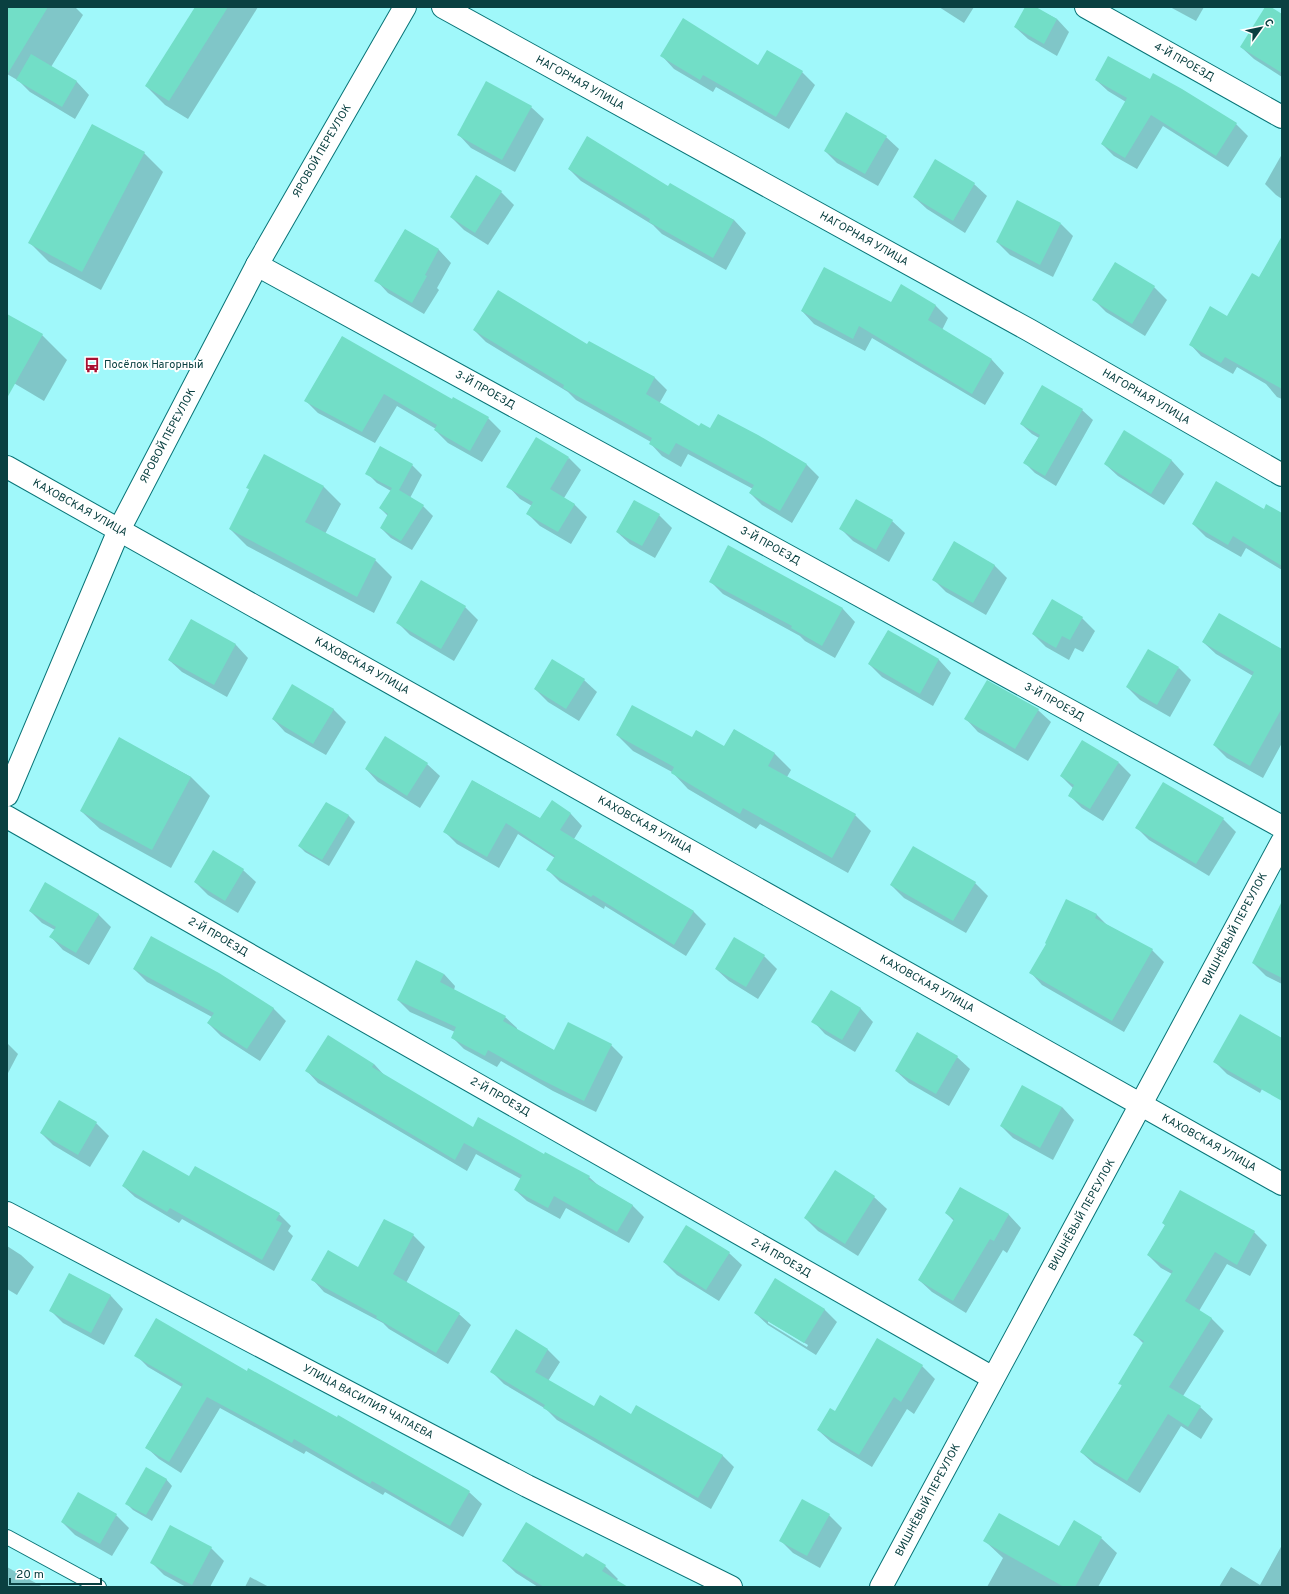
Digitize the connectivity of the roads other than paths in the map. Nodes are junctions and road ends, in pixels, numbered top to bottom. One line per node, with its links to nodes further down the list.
1 (405, 7): 5 (street, ЯРОВОЙ ПЕРЕУЛОК)
2 (443, 7): 7 (street, НАГОРНАЯ УЛИЦА)
3 (1086, 7): 4 (street, 4-Й ПРОЕЗД)
4 (1282, 117)
5 (257, 265): 8 (street, ЯРОВОЙ ПЕРЕУЛОК); 11 (street, 3-Й ПРОЕЗД)
6 (7, 467): 8 (street, КАХОВСКАЯ УЛИЦА)
7 (1282, 476)
8 (119, 530): 9 (street, ЯРОВОЙ ПЕРЕУЛОК); 13 (street, КАХОВСКАЯ УЛИЦА)
9 (7, 795)
10 (7, 817): 16 (street, 2-Й ПРОЕЗД)
11 (1282, 827)
12 (1282, 842): 13 (street, ВИШНЁВЫЙ ПЕРЕУЛОК)
13 (1142, 1105): 14 (street, КАХОВСКАЯ УЛИЦА); 16 (street, ВИШНЁВЫЙ ПЕРЕУЛОК)
14 (1282, 1184)
15 (7, 1213): 19 (street, УЛИЦА ВАСИЛИЯ ЧАПАЕВА)
16 (993, 1378): 20 (street, ВИШНЁВЫЙ ПЕРЕУЛОК)
17 (7, 1537): 18 (lane)
18 (99, 1587)
19 (731, 1587)
20 (881, 1587)

